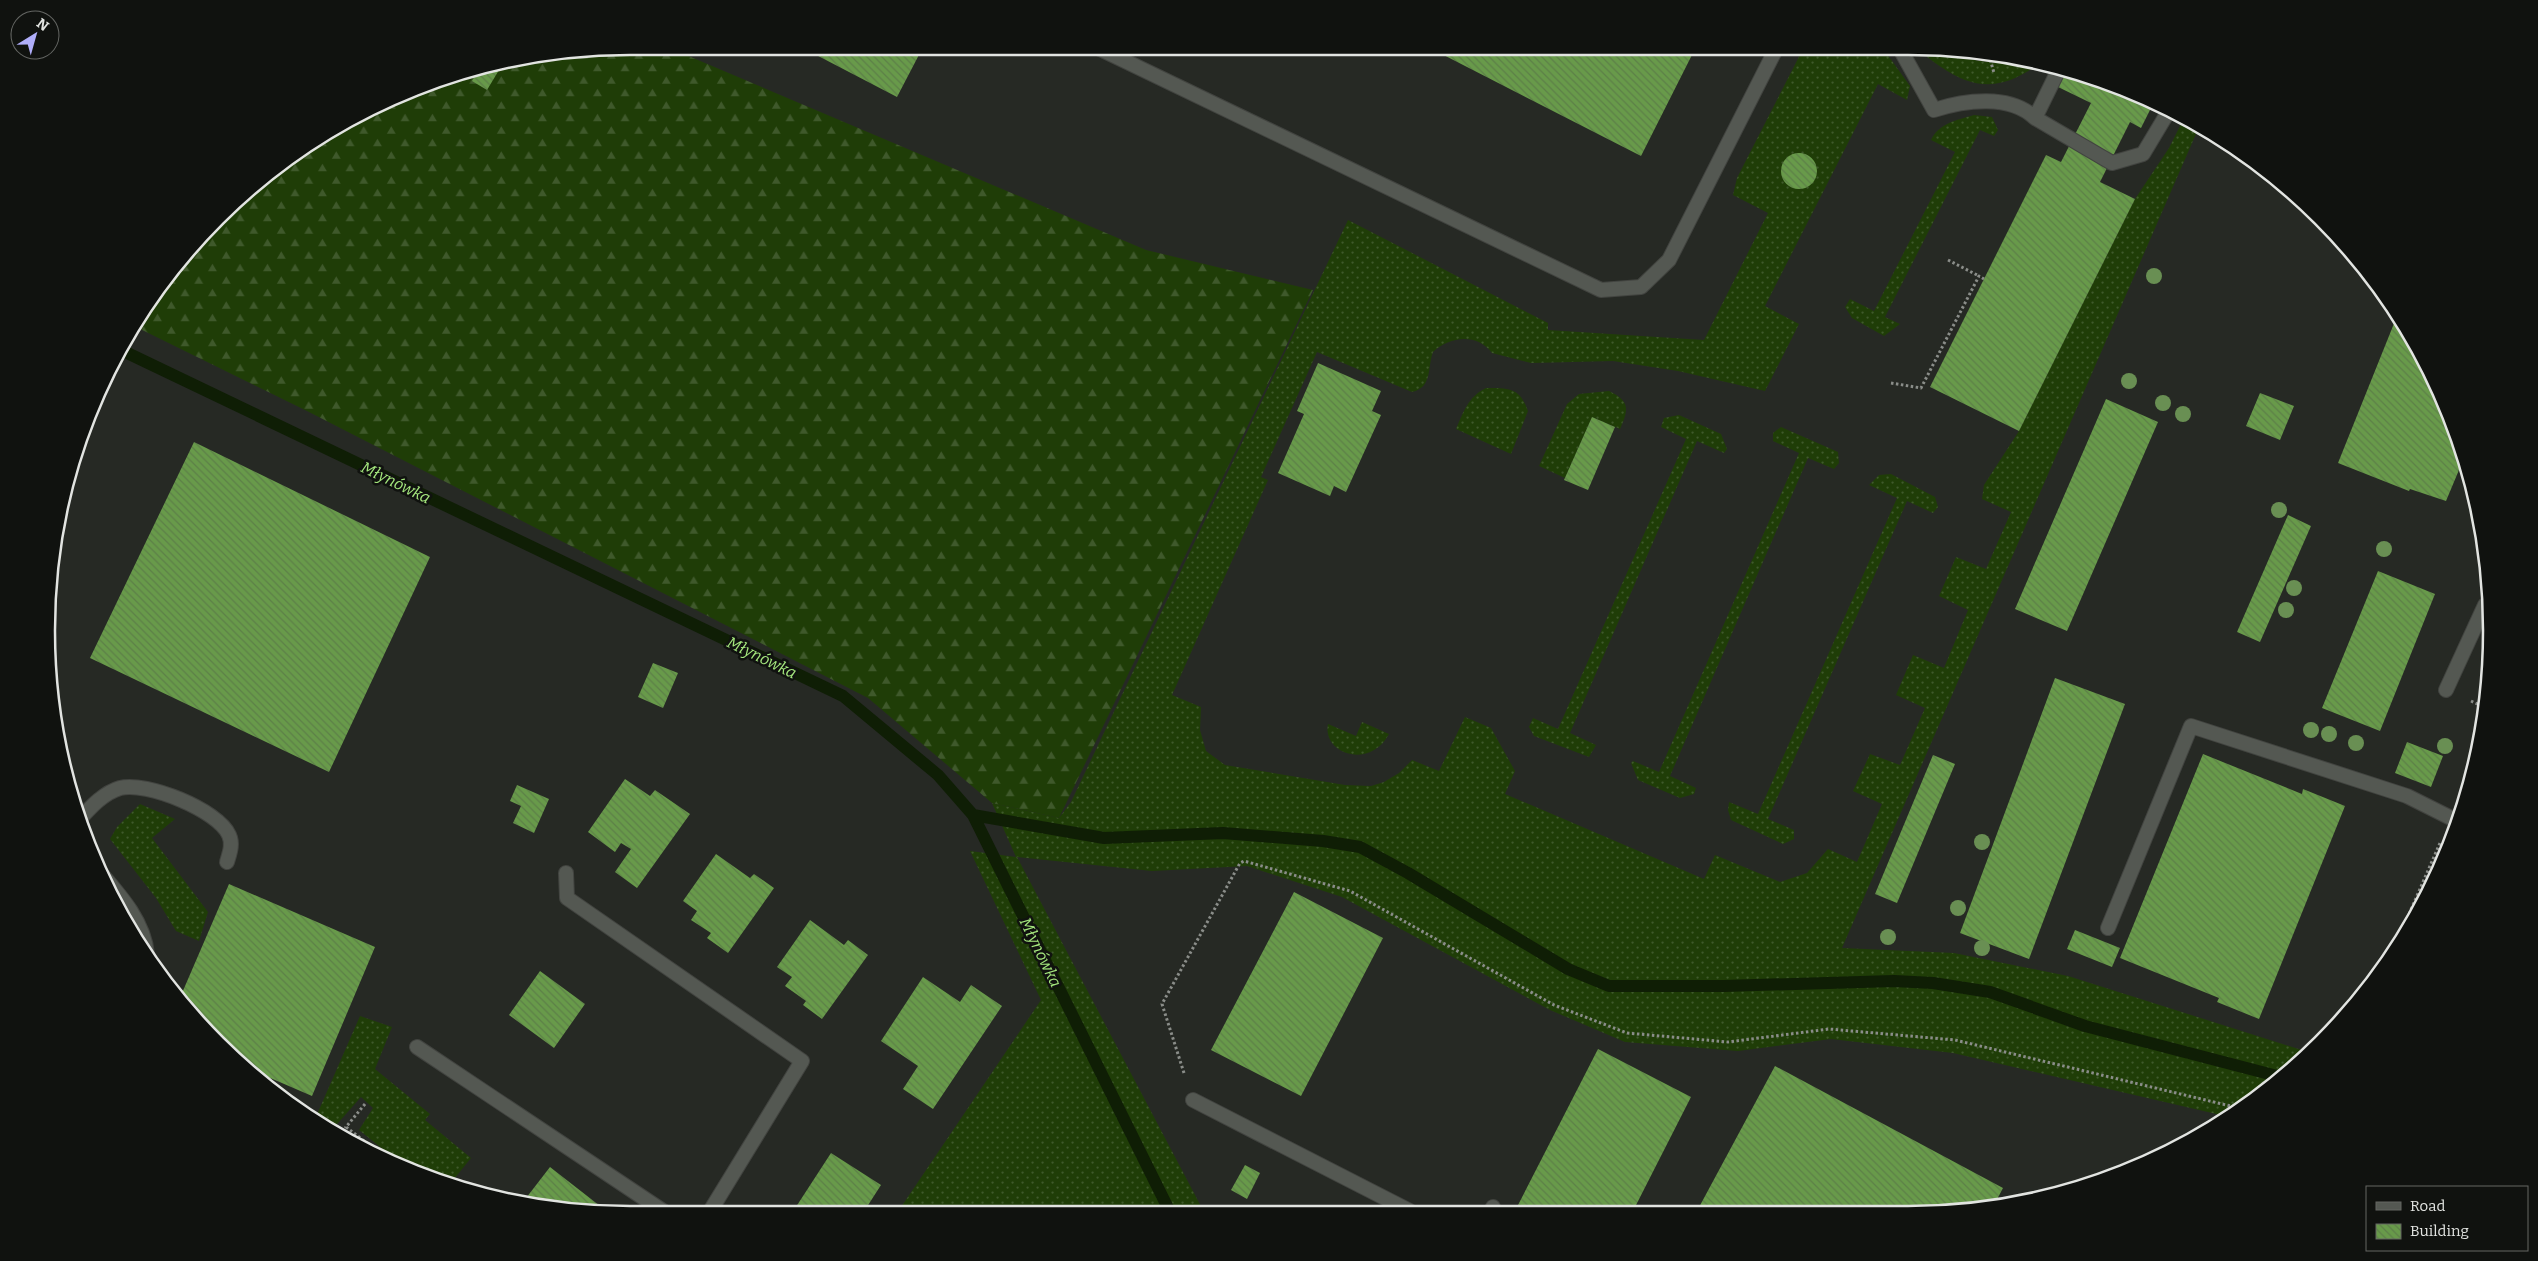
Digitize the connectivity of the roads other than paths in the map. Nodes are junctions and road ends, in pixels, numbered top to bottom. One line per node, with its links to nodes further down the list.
1 (1113, 55): 2 (street)
2 (1773, 55)
3 (1903, 55): 6 (street)
4 (2056, 75): 6 (street)
5 (2166, 116): 6 (street)
6 (2036, 118)
7 (2482, 611): 8 (street)
8 (2446, 690)
9 (86, 813): 11 (street)
10 (2451, 818): 14 (street)
11 (227, 862)
12 (566, 873): 19 (street)
13 (125, 905): 15 (street)
14 (2108, 928)
15 (142, 933)
16 (417, 1047): 18 (street)
17 (1193, 1100): 20 (street)
18 (656, 1206)
19 (713, 1206)
20 (1400, 1206)

